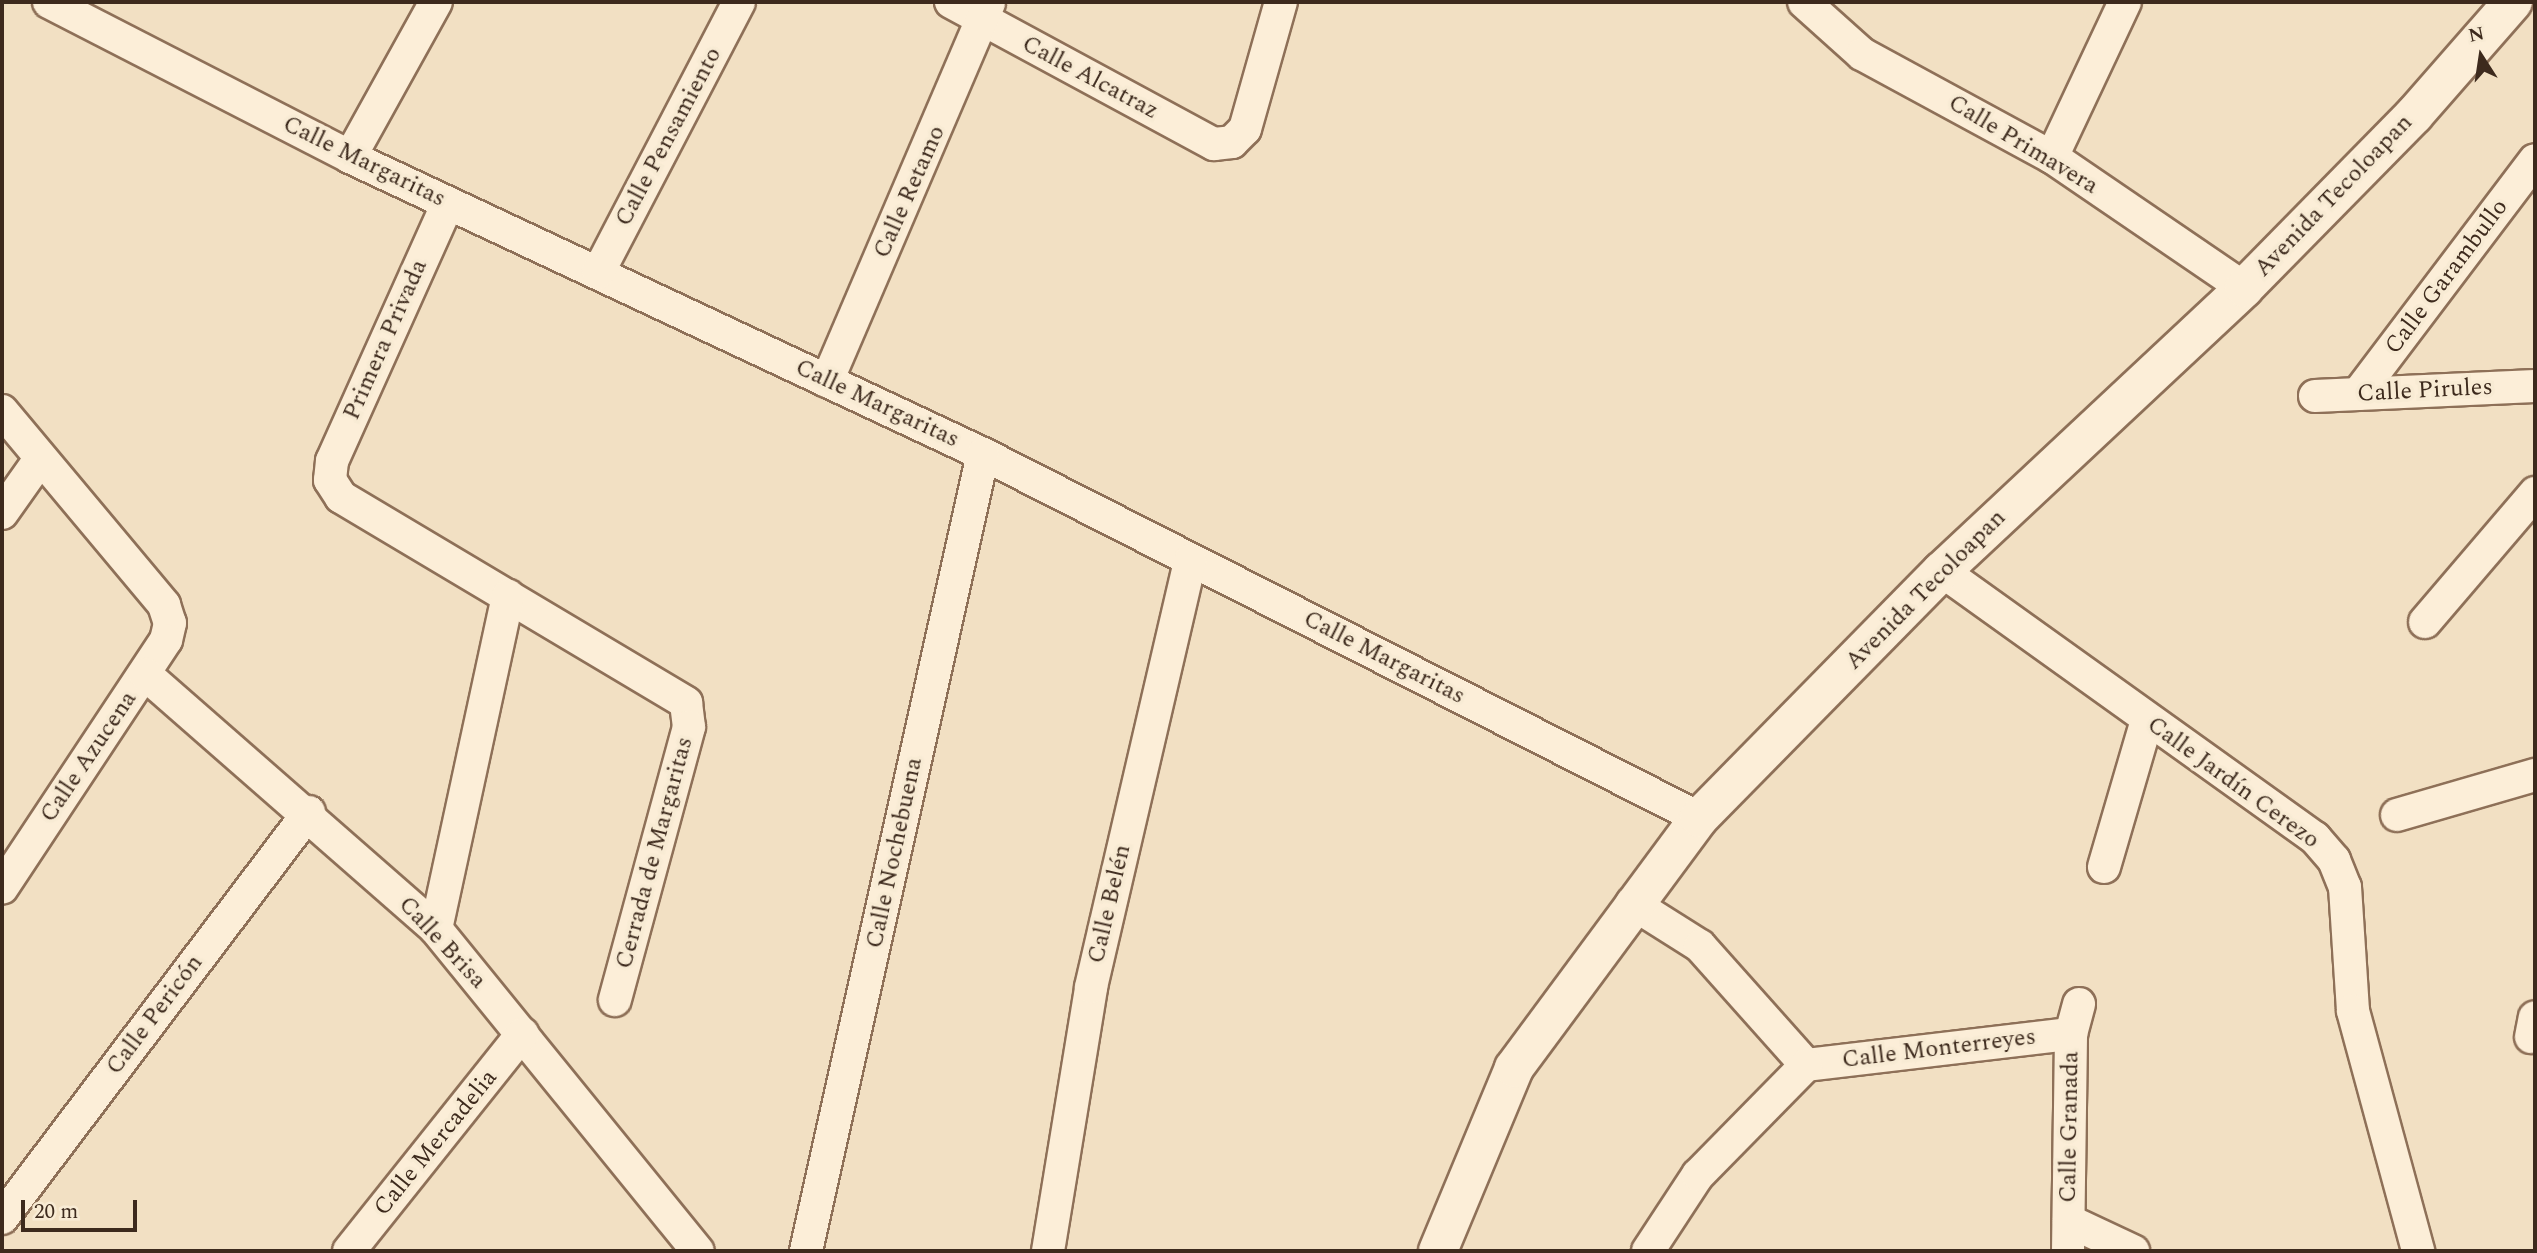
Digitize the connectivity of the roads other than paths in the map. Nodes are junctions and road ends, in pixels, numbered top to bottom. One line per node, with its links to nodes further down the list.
1 (49, 2): 10 (street, Calle Margaritas)
2 (436, 2): 10 (street)
3 (740, 2): 14 (street, Calle Pensamiento)
4 (951, 2): 9 (street, Calle Alcatraz)
5 (1281, 2): 9 (street, Calle Alcatraz)
6 (1804, 2): 11 (street, Calle Primavera)
7 (2125, 2): 11 (street)
8 (2513, 2): 15 (street, Avenida Tecoloapan)
9 (986, 12): 16 (street, Calle Retamo)
10 (350, 157): 13 (street, Calle Margaritas)
11 (2052, 157): 15 (street, Calle Primavera)
12 (2535, 160): 18 (street, Calle Garambullo)
13 (448, 203): 14 (street, Calle Margaritas); 27 (street, Primera Privada)
14 (598, 273): 16 (street, Calle Margaritas)
15 (2244, 288): 26 (street, Avenida Tecoloapan)
16 (827, 381): 21 (street, Calle Margaritas)
17 (2535, 386): 18 (street, Calle Pirules)
18 (2358, 394): 19 (street, Calle Pirules)
19 (2315, 396)
20 (2, 411): 22 (street)
21 (983, 454): 25 (street, Calle Margaritas); 48 (street, Calle Nochebuena)
22 (41, 458): 24 (street); 29 (street, Calle Azucena)
23 (2535, 493): 28 (street)
24 (2, 513)
25 (1190, 560): 34 (street, Calle Margaritas); 49 (street, Calle Belén)
26 (1942, 571): 30 (street, Calle Jardín Cerezo); 34 (street, Avenida Tecoloapan)
27 (508, 596): 38 (street); 39 (street, Cerrada de Margaritas)
28 (2425, 622)
29 (145, 674): 32 (street, Calle Brisa); 36 (street, Calle Azucena)
30 (2147, 720): 35 (street); 53 (street, Calle Jardín Cerezo)
31 (2535, 775): 33 (street)
32 (309, 813): 38 (street, Calle Brisa); 44 (street, Calle Pericón)
33 (2397, 815)
34 (1699, 818): 37 (street, Avenida Tecoloapan)
35 (2105, 867)
36 (2, 888)
37 (1632, 903): 43 (street, Calle Monterreyes); 50 (street, Avenida Tecoloapan)
38 (436, 929): 41 (street, Calle Brisa)
39 (615, 1000)
40 (2079, 1003): 42 (street, Calle Granada)
41 (522, 1034): 46 (street, Calle Brisa); 47 (street, Calle Mercadelia)
42 (2071, 1034): 43 (street, Calle Monterreyes); 45 (street, Calle Granada)
43 (1806, 1065): 51 (street, Calle Monterreyes)
44 (2, 1218)
45 (2069, 1236): 52 (street)
46 (688, 1248)
47 (349, 1251)
48 (806, 1251)
49 (1048, 1251)
50 (1438, 1251)
51 (1648, 1251)
52 (2133, 1251)
53 (2418, 1251)

